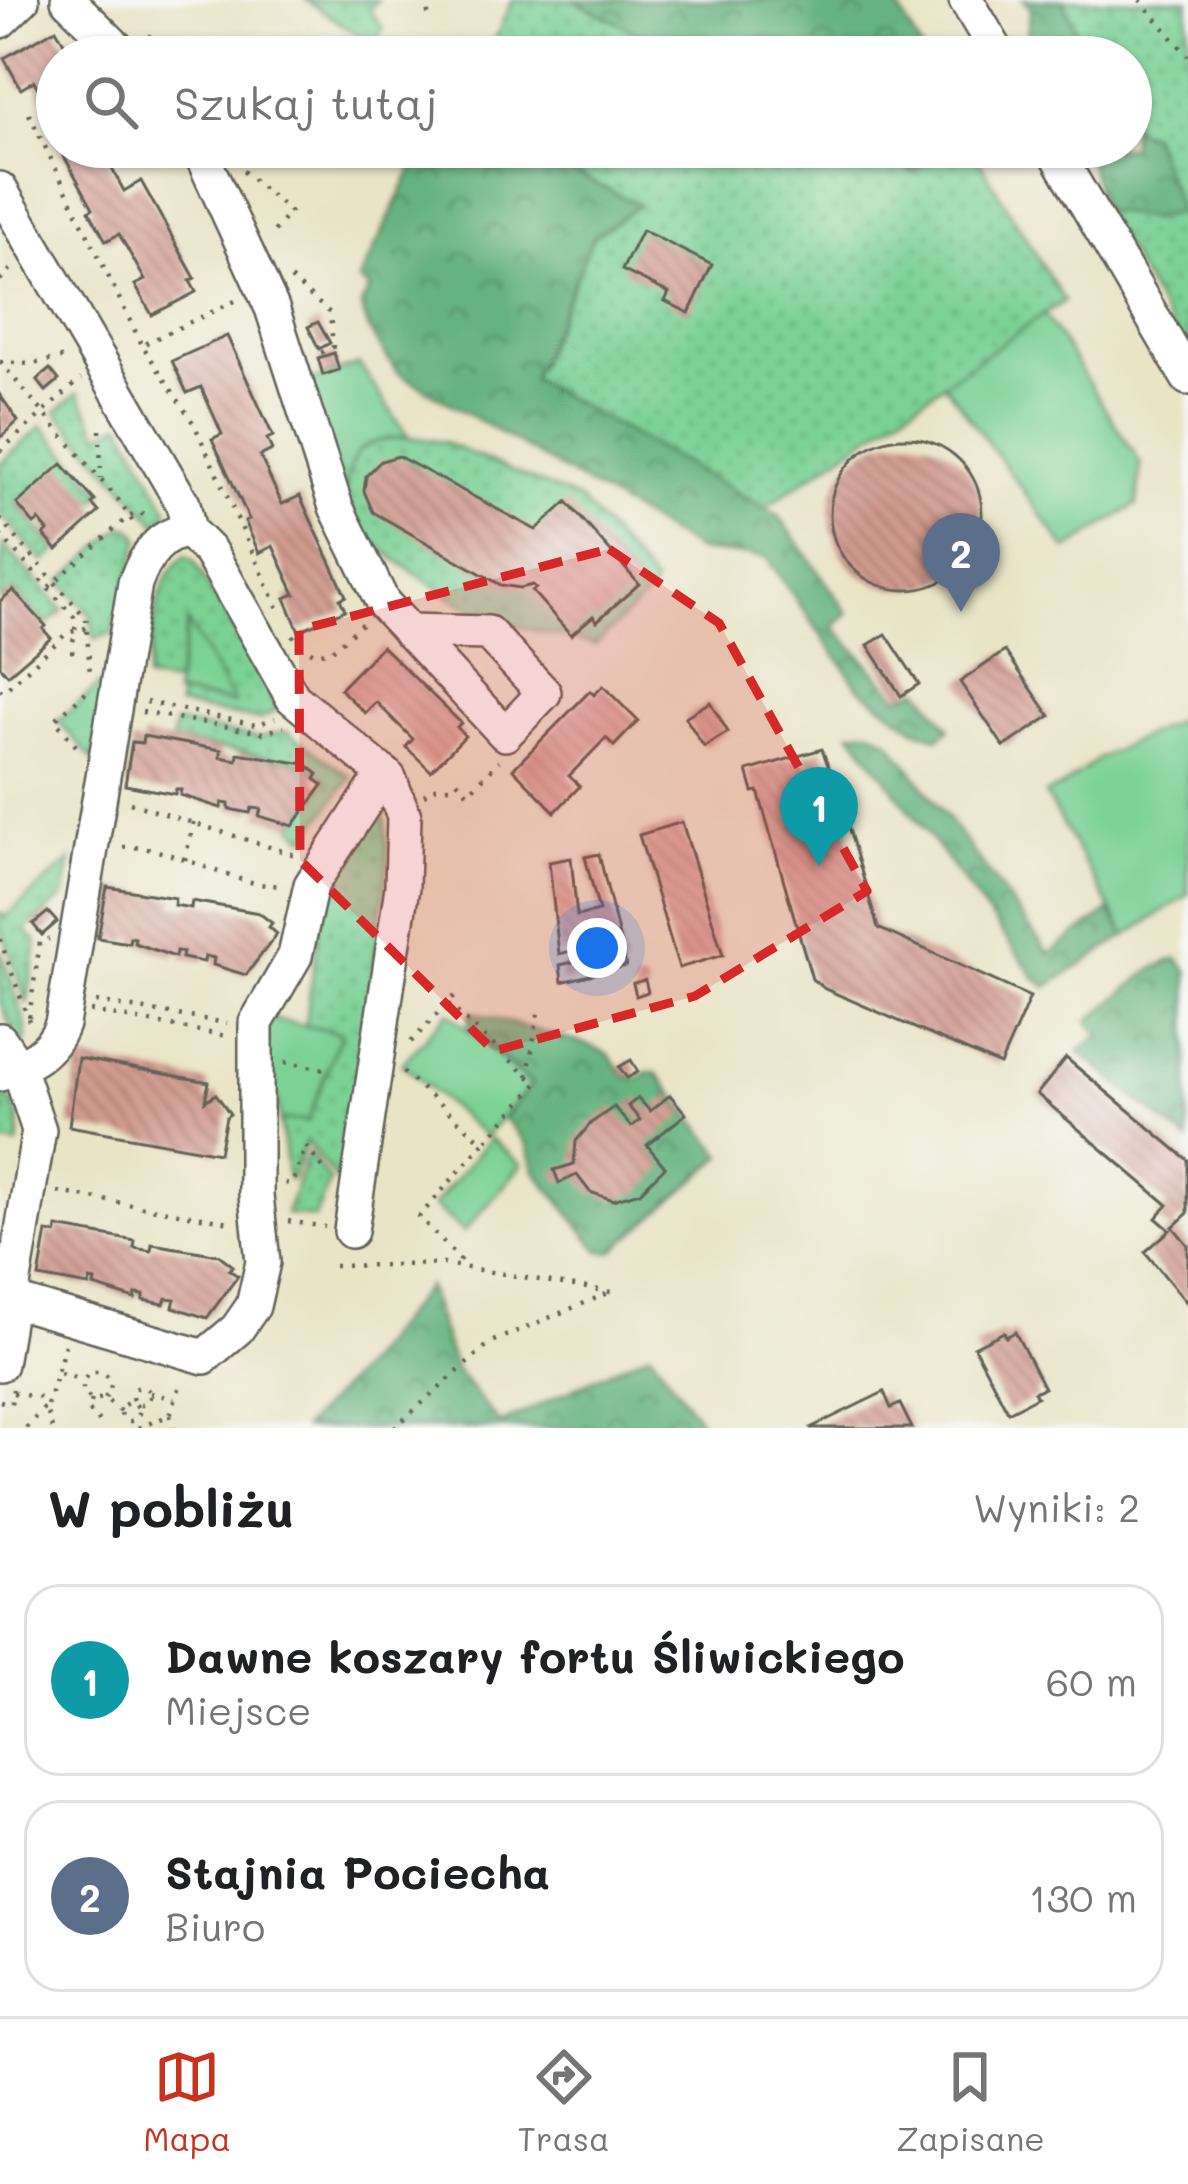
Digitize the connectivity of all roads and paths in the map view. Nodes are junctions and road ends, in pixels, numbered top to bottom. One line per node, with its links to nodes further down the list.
1 (22, 0): 6 (street)
2 (68, 0): 8 (street)
3 (425, 0): 7 (path)
4 (966, 0): 9 (street)
5 (1140, 0): 10 (path)
6 (0, 21)
7 (430, 23)
8 (108, 36)
9 (987, 36)
10 (1188, 56)
11 (28, 114): 12 (path)
12 (36, 130)
13 (55, 168): 20 (path)
14 (208, 168): 35 (street)
15 (240, 168): 18 (path)
16 (1065, 168): 22 (street)
17 (2, 197): 28 (street)
18 (268, 239)
19 (251, 294): 20 (path)
20 (142, 345): 32 (path)
21 (0, 362): 24 (path)
22 (1188, 378)
23 (100, 430): 25 (path)
24 (0, 451)
25 (101, 479)
26 (0, 519): 27 (path)
27 (10, 529): 29 (path); 30 (path)
28 (177, 535): 30 (path); 41 (street); 55 (street)
29 (0, 536): 31 (path)
30 (56, 581): 31 (path); 33 (path)
31 (49, 587): 34 (path)
32 (373, 615)
33 (86, 628): 34 (path); 40 (path)
34 (77, 630): 36 (path); 37 (path)
35 (408, 631)
36 (74, 660)
37 (0, 689)
38 (284, 711): 39 (path)
39 (300, 733)
40 (88, 759)
41 (384, 773): 48 (street); 67 (street)
42 (450, 788): 43 (path)
43 (427, 793)
44 (130, 803): 45 (path)
45 (194, 820): 47 (path); 48 (path)
46 (130, 847): 47 (path)
47 (185, 860): 49 (path)
48 (323, 864): 54 (street)
49 (275, 886)
50 (0, 939): 55 (path)
51 (460, 990): 52 (path)
52 (447, 1003): 56 (path); 60 (path)
53 (538, 1012): 60 (path)
54 (251, 1042): 54 (path); 59 (path); 65 (street)
55 (50, 1047): 57 (street)
56 (406, 1047)
57 (6, 1061): 62 (street)
58 (392, 1062): 61 (path)
59 (325, 1069)
60 (528, 1076): 61 (path)
61 (484, 1142): 69 (path)
62 (27, 1180): 65 (path); 70 (street)
63 (285, 1184): 64 (path)
64 (338, 1187)
65 (260, 1224): 66 (path); 70 (street)
66 (313, 1225)
67 (351, 1231)
68 (334, 1266): 69 (path)
69 (469, 1268): 89 (path)
70 (11, 1300): 74 (street)
71 (72, 1340): 73 (path)
72 (185, 1371): 79 (path)
73 (57, 1372): 75 (path); 80 (path)
74 (6, 1379): 80 (path)
75 (83, 1380): 77 (path); 78 (path)
76 (150, 1393): 79 (path); 81 (path); 81 (path)
77 (105, 1398): 78 (path); 82 (path)
78 (92, 1400): 86 (path)
79 (176, 1400): 83 (path)
80 (48, 1401): 84 (path); 85 (path)
81 (136, 1405): 82 (path); 82 (path)
82 (121, 1412)
83 (170, 1415): 87 (path); 88 (path)
84 (26, 1428)
85 (52, 1428)
86 (105, 1428)
87 (138, 1428)
88 (174, 1428)
89 (394, 1428)

